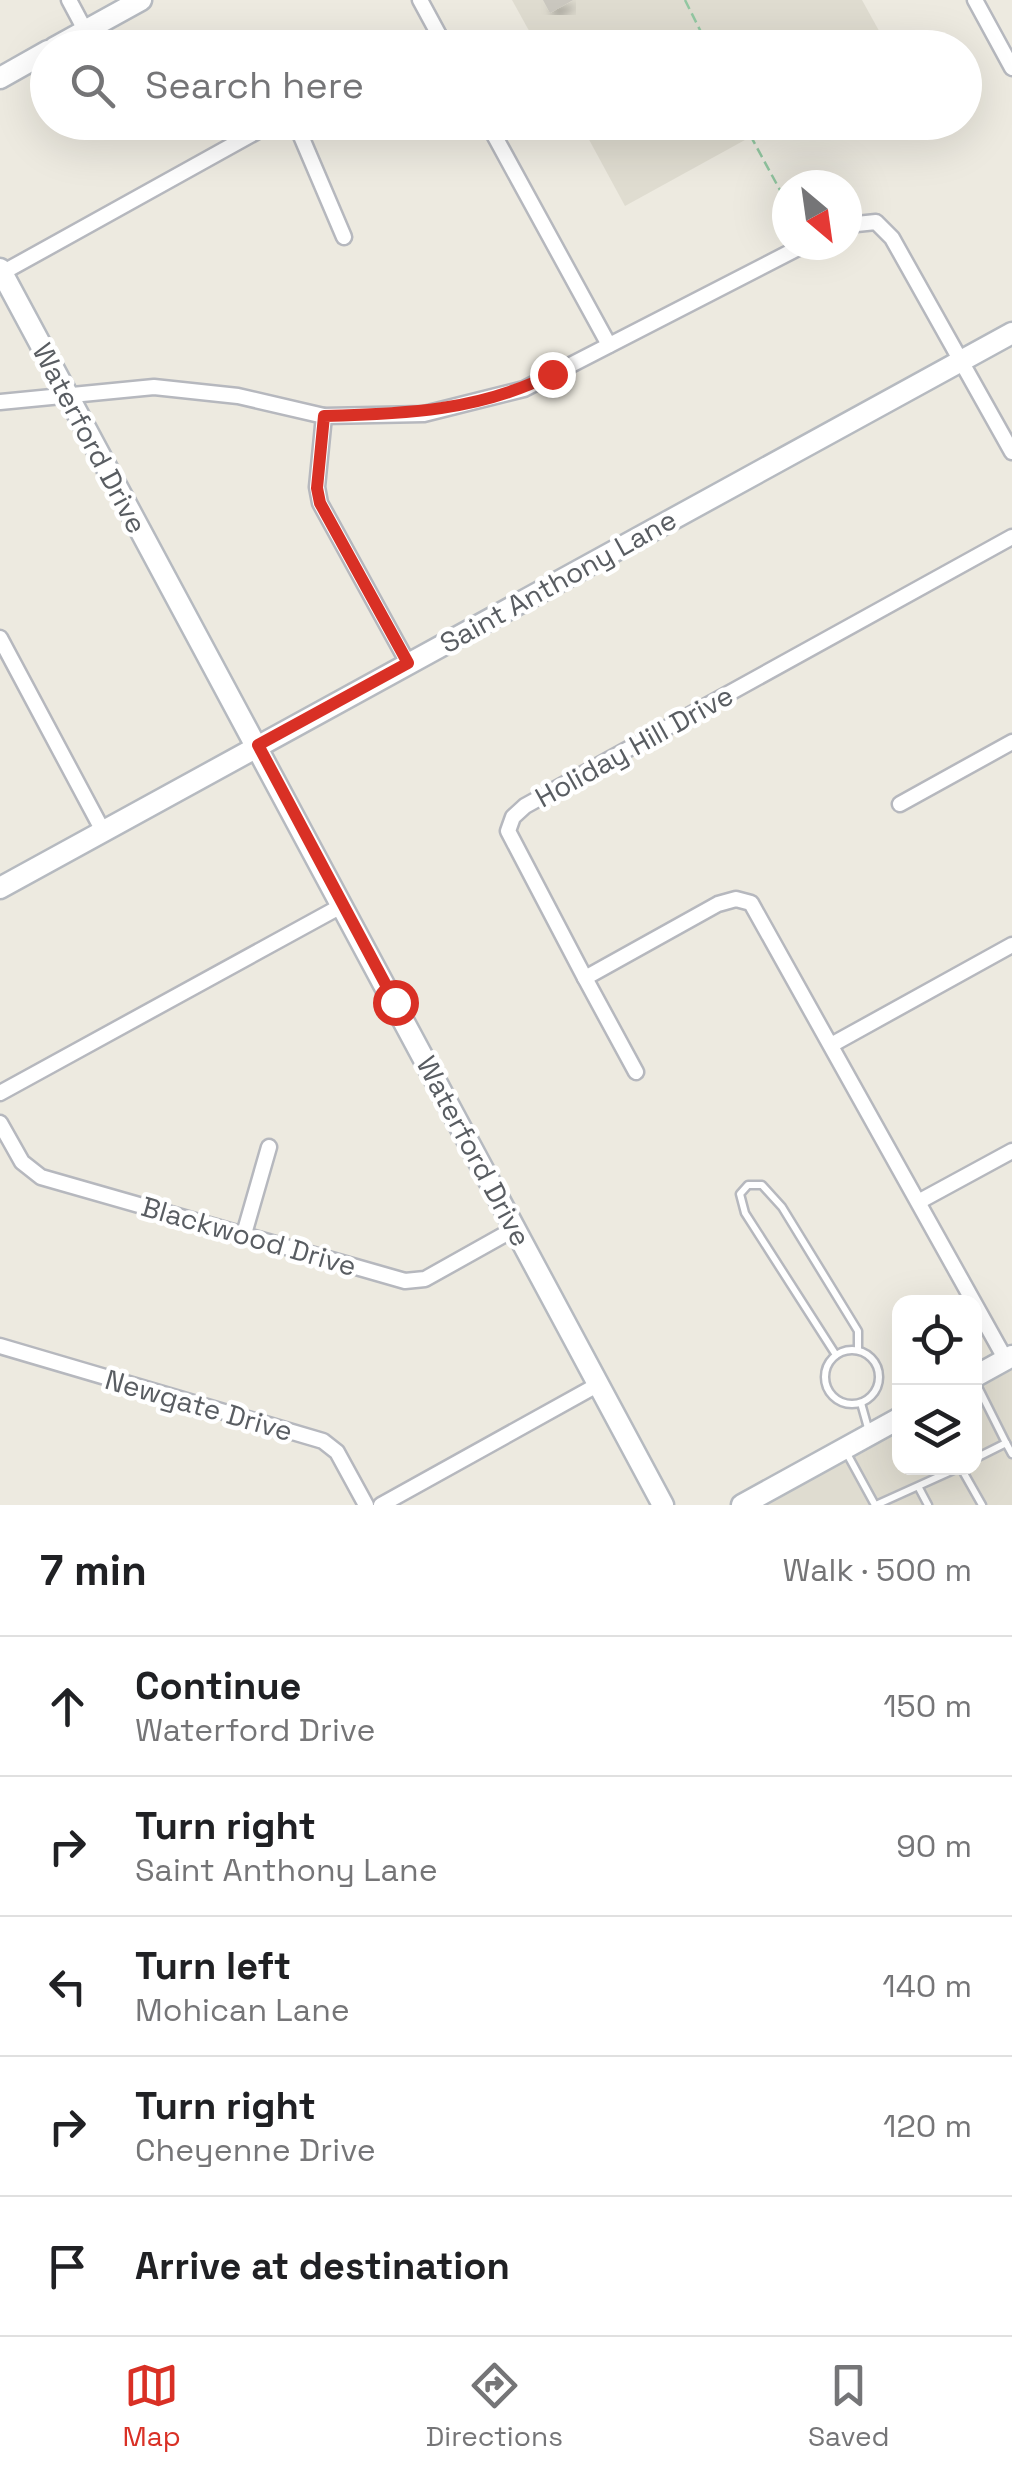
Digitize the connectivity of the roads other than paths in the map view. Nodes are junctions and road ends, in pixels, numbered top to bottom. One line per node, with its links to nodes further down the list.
1 (69, 0): 5 (street)
2 (141, 0): 5 (street)
3 (420, 0): 6 (street)
4 (975, 0): 8 (street)
5 (86, 30)
6 (436, 30)
7 (30, 61): 9 (street)
8 (1012, 68)
9 (0, 78)
10 (241, 140): 16 (street)
11 (303, 140): 14 (street)
12 (497, 140): 18 (street)
13 (862, 223): 19 (street)
14 (344, 237)
15 (775, 260): 18 (street)
16 (1, 271): 20 (street, Waterford Drive)
17 (1012, 334): 19 (street, Saint Anthony Lane)
18 (610, 345): 22 (street)
19 (964, 360): 23 (street); 26 (street, Saint Anthony Lane)
20 (66, 396): 21 (street); 22 (street); 28 (street, Waterford Drive)
21 (0, 402)
22 (324, 416): 26 (street)
23 (1012, 452)
24 (1012, 537): 34 (street, Holiday Hill Drive)
25 (0, 638): 30 (street)
26 (408, 663): 28 (street, Saint Anthony Lane)
27 (1012, 742): 29 (street)
28 (258, 745): 30 (street, Saint Anthony Lane); 32 (street, Waterford Drive)
29 (900, 804)
30 (103, 831): 31 (street, Saint Anthony Lane)
31 (0, 888)
32 (343, 905): 37 (street); 42 (street, Waterford Drive)
33 (1012, 945): 35 (street)
34 (586, 978): 35 (street); 36 (street)
35 (833, 1044): 41 (street)
36 (636, 1072)
37 (0, 1094)
38 (0, 1122): 43 (street, Blackwood Drive)
39 (269, 1147): 43 (street)
40 (1012, 1150): 41 (street)
41 (920, 1202): 47 (street)
42 (516, 1228): 43 (street, Blackwood Drive); 49 (street, Waterford Drive)
43 (244, 1234)
44 (0, 1346): 61 (street, Newgate Drive)
45 (858, 1350): 46 (lane); 46 (lane); 51 (lane)
46 (836, 1355): 51 (lane)
47 (1009, 1358): 48 (street)
48 (982, 1373)
49 (598, 1384): 62 (street); 63 (street, Waterford Drive)
50 (977, 1385): 54 (lane)
51 (861, 1402): 53 (lane)
52 (892, 1422): 53 (street)
53 (871, 1434): 55 (street)
54 (1006, 1443): 56 (lane); 57 (lane)
55 (845, 1448): 64 (street); 65 (lane)
56 (1012, 1454)
57 (982, 1455)
58 (946, 1475): 60 (lane)
59 (964, 1475): 67 (lane)
60 (919, 1488): 65 (lane); 66 (lane)
61 (366, 1505)
62 (381, 1505)
63 (663, 1505)
64 (742, 1505)
65 (875, 1505)
66 (928, 1505)
67 (982, 1505)

